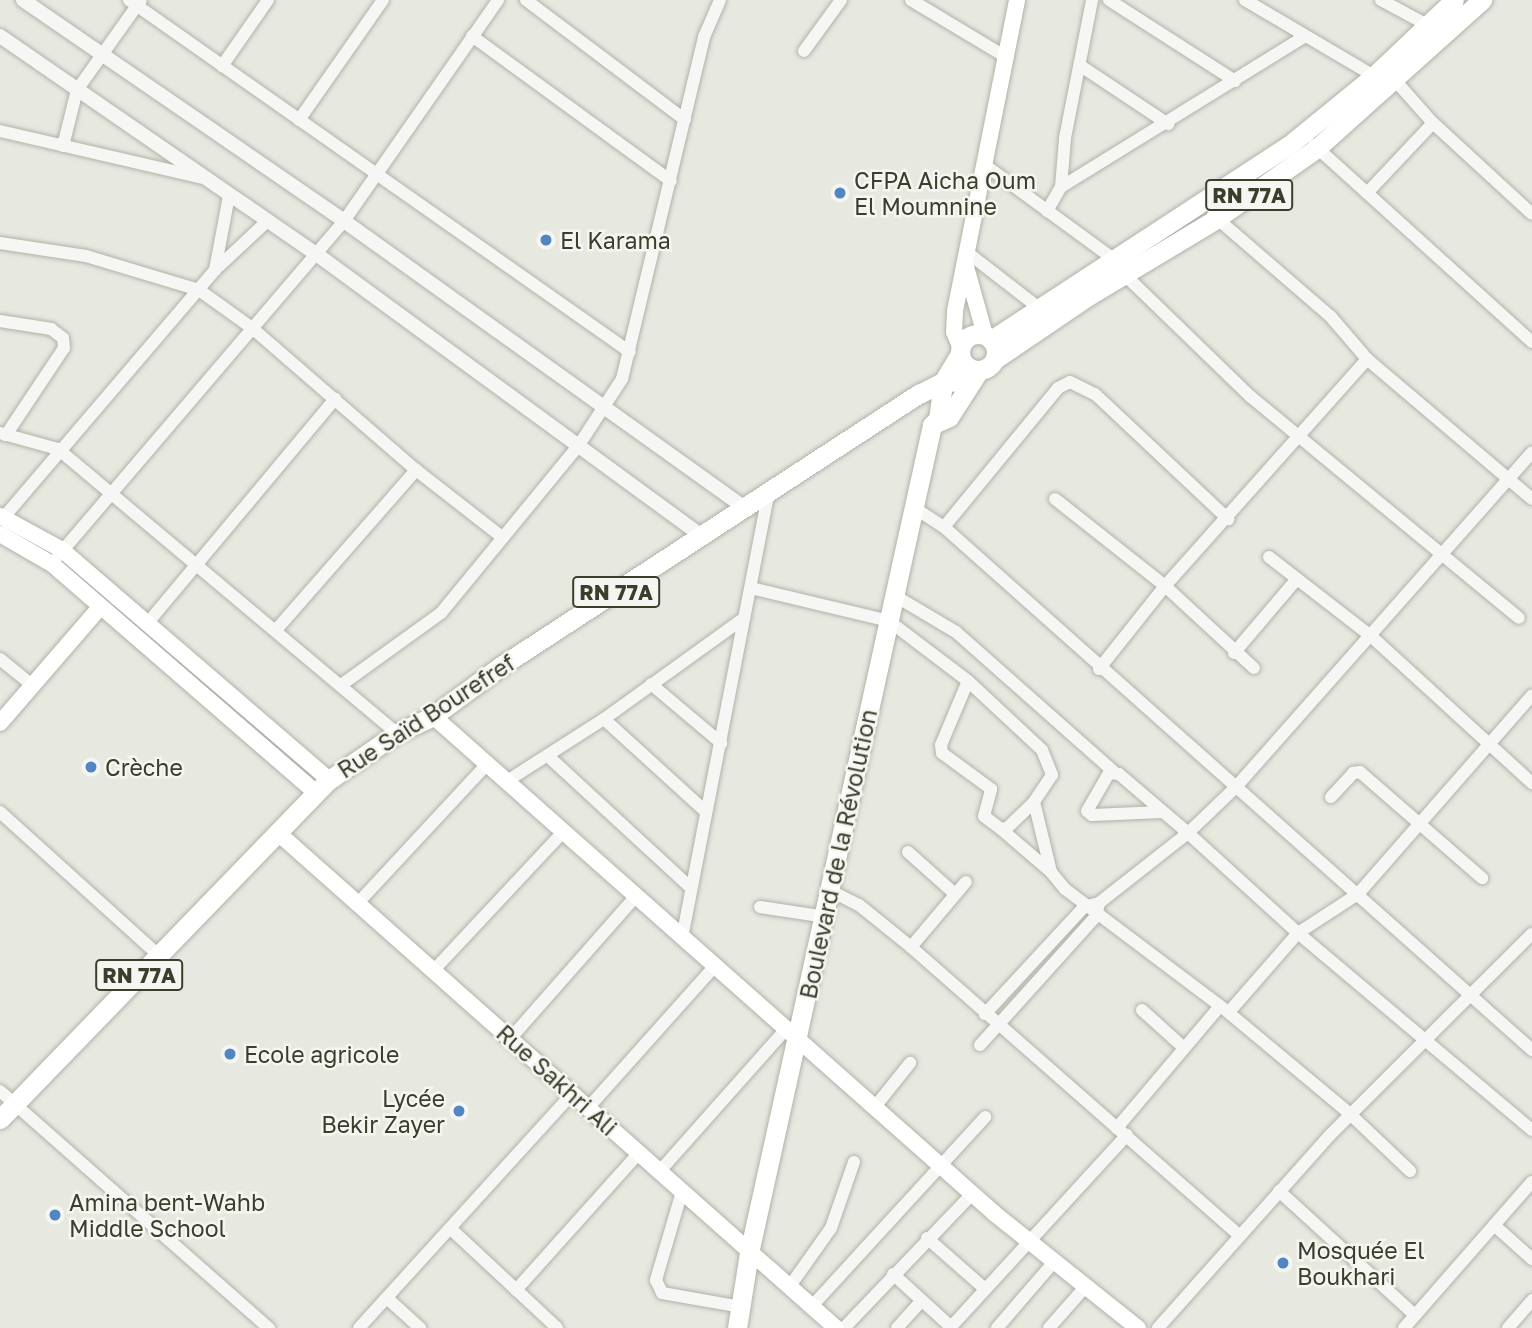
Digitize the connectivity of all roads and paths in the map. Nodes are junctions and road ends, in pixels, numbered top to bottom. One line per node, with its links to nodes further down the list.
1 (23, 0): 22 (street)
2 (268, 0): 24 (street)
3 (383, 0): 29 (street)
4 (498, 0): 19 (street)
5 (526, 0): 30 (street)
6 (841, 0): 21 (street)
7 (912, 0): 23 (street)
8 (1017, 0): 23 (main road)
9 (1092, 0): 25 (street)
10 (1109, 0): 27 (street)
11 (1245, 0): 20 (street)
12 (1381, 0): 17 (street)
13 (1454, 0): 17 (main road)
14 (1482, 0): 17 (main road, RN 77A)
15 (135, 2): 22 (street); 24 (street)
16 (716, 2): 30 (street)
17 (1435, 30): 26 (main road, RN 77A)
18 (0, 36): 28 (street)
19 (472, 36): 37 (street); 39 (street)
20 (1304, 37): 26 (street); 27 (street)
21 (804, 51)
22 (101, 55): 28 (street); 46 (street)
23 (1006, 57): 36 (main road)
24 (222, 66): 29 (street)
25 (1081, 66): 32 (street); 40 (street)
26 (1384, 77): 31 (street); 34 (main road, RN 77A)
27 (1234, 81): 32 (street)
28 (77, 90): 35 (street); 38 (street)
29 (299, 120): 37 (street)
30 (685, 120): 39 (street)
31 (1433, 123): 41 (street); 45 (street)
32 (1168, 124): 40 (street)
33 (0, 131): 35 (street)
34 (1310, 142): 41 (street); 44 (main road, RN 77A)
35 (63, 146): 38 (street)
36 (985, 165): 43 (street); 50 (main road)
37 (377, 171): 46 (street); 60 (street)
38 (203, 178): 42 (street)
39 (671, 181): 60 (street)
40 (1061, 187): 43 (street)
41 (1367, 193): 58 (street)
42 (229, 197): 47 (street); 52 (street)
43 (1047, 211): 51 (street)
44 (1210, 211): 51 (main road, RN 77A); 61 (street)
45 (1532, 214)
46 (344, 221): 49 (street); 65 (street)
47 (265, 223): 49 (street); 52 (street)
48 (0, 243): 53 (street)
49 (315, 253): 56 (street); 69 (street)
50 (967, 259): 54 (street); 57 (main road); 59 (main road)
51 (1121, 268): 54 (main road, RN 77A); 68 (street)
52 (215, 270): 53 (street)
53 (199, 290): 56 (street); 70 (street)
54 (1045, 314): 57 (main road); 62 (main road, RN 77A)
55 (0, 321): 67 (street)
56 (252, 328): 64 (street); 74 (street)
57 (988, 337): 59 (main road); 62 (main road)
58 (1532, 342)
59 (960, 350): 62 (main road); 63 (main road)
60 (630, 352): 65 (street)
61 (1367, 359): 68 (street); 73 (street)
62 (977, 377): 63 (main road); 66 (main road)
63 (943, 382): 66 (main road, Boulevard de la Révolution); 75 (main road, Rue Saïd Bourefref / RN 77A)
64 (335, 399): 72 (street); 89 (street)
65 (606, 409): 69 (street); 79 (street)
66 (932, 425): 78 (main road, Boulevard de la Révolution)
67 (3, 434): 70 (street)
68 (1303, 436): 81 (street); 86 (street)
69 (579, 445): 84 (street); 85 (street)
70 (58, 449): 74 (street); 80 (street)
71 (1532, 452): 73 (street)
72 (416, 470): 85 (street); 99 (street)
73 (1511, 479): 77 (street); 86 (street)
74 (111, 491): 87 (street); 89 (street)
75 (768, 496): 79 (main road, Rue Saïd Bourefref / RN 77A); 92 (street)
76 (1055, 499): 91 (street)
77 (1532, 499)
78 (913, 507): 82 (street); 93 (main road, Boulevard de la Révolution)
79 (746, 509): 84 (main road, Rue Saïd Bourefref / RN 77A)
80 (2, 517): 87 (main road)
81 (1228, 519): 82 (street); 91 (street)
82 (944, 527): 104 (street)
83 (0, 534): 87 (main road)
84 (701, 536): 110 (main road, Rue Saïd Bourefref / RN 77A)
85 (502, 537): 108 (street)
86 (1443, 556): 96 (street); 100 (street)
87 (57, 557): 94 (main road); 98 (main road)
88 (1269, 557): 90 (street)
89 (195, 564): 98 (street); 99 (street)
90 (1296, 580): 100 (street); 101 (street)
91 (1165, 586): 101 (street); 104 (street)
92 (751, 588): 95 (street); 97 (street)
93 (897, 597): 97 (main road, Boulevard de la Révolution); 118 (street)
94 (100, 607): 107 (main road); 121 (main road)
95 (744, 618): 106 (street); 114 (street)
96 (1519, 618)
97 (889, 621): 105 (street); 138 (main road, Boulevard de la Révolution)
98 (146, 625): 121 (main road)
99 (276, 630): 108 (street)
100 (1372, 637): 115 (street); 122 (street)
101 (1234, 653): 103 (street)
102 (0, 659): 107 (street)
103 (1254, 668)
104 (1099, 670): 122 (street)
105 (968, 681): 124 (street); 129 (street)
106 (651, 684): 111 (street); 114 (street)
107 (32, 685): 112 (main road)
108 (341, 685): 113 (street)
109 (1532, 695): 115 (street)
110 (433, 716): 113 (main road, Rue Saïd Bourefref / RN 77A); 117 (main road)
111 (604, 719): 116 (street); 125 (street)
112 (0, 723)
113 (397, 733): 121 (main road, Rue Saïd Bourefref / RN 77A)
114 (721, 743): 125 (street)
115 (1488, 744): 120 (street); 128 (street)
116 (549, 757): 119 (street); 137 (street)
117 (486, 765): 119 (main road); 142 (street)
118 (1113, 771): 126 (street); 126 (street)
119 (507, 781): 131 (main road)
120 (1532, 783)
121 (322, 786): 130 (main road, Rue Saïd Bourefref / RN 77A)
122 (1235, 789): 132 (street); 140 (street)
123 (1331, 797): 128 (street)
124 (1034, 802): 129 (street); 134 (street)
125 (705, 811): 137 (street)
126 (1162, 811): 132 (street)
127 (0, 812): 151 (street)
128 (1420, 823): 135 (street); 140 (street)
129 (1001, 830): 134 (street)
130 (278, 832): 142 (main road, Rue Sakhri Ali); 151 (main road, Rue Saïd Bourefref / RN 77A)
131 (563, 832): 141 (main road); 153 (street)
132 (1188, 833): 145 (street); 147 (street)
133 (908, 852): 139 (street)
134 (1051, 872): 143 (street)
135 (1482, 878)
136 (967, 882): 139 (street)
137 (690, 887): 149 (street)
138 (829, 890): 146 (main road, Boulevard de la Révolution); 150 (street)
139 (956, 894): 150 (street)
140 (1358, 894): 147 (street); 154 (street)
141 (635, 897): 149 (main road); 161 (street)
142 (357, 904): 153 (main road, Rue Sakhri Ali)
143 (1084, 907): 145 (street); 157 (street)
144 (761, 908): 146 (street)
145 (1097, 909): 155 (street); 158 (street)
146 (825, 917): 159 (main road, Boulevard de la Révolution)
147 (1298, 933): 155 (street); 160 (street)
148 (1532, 934): 154 (street)
149 (682, 938): 152 (main road)
150 (911, 947): 157 (street)
151 (158, 955): 167 (main road, Rue Saïd Bourefref / RN 77A)
152 (714, 967): 159 (main road); 168 (street)
153 (433, 971): 161 (main road, Rue Sakhri Ali)
154 (1471, 999): 160 (street); 164 (street)
155 (1224, 1009): 163 (street); 170 (street)
156 (1142, 1010): 163 (street)
157 (985, 1014): 158 (street)
158 (998, 1026): 162 (street); 174 (street)
159 (792, 1034): 169 (main road); 179 (street); 189 (main road, Boulevard de la Révolution)
160 (1425, 1038): 170 (street); 173 (street)
161 (510, 1039): 166 (main road, Rue Sakhri Ali)
162 (980, 1045)
163 (1183, 1047): 174 (street)
164 (1532, 1050)
165 (911, 1063): 169 (street)
166 (573, 1093): 168 (main road, Rue Sakhri Ali); 185 (street)
167 (7, 1097): 172 (main road, Rue Saïd Bourefref / RN 77A); 203 (street)
168 (588, 1108): 175 (main road, Rue Sakhri Ali)
169 (874, 1108): 177 (main road)
170 (1350, 1114): 178 (street); 181 (street)
171 (985, 1117): 177 (street)
172 (0, 1119)
173 (1532, 1130)
174 (1122, 1132): 186 (street); 188 (street)
175 (638, 1154): 179 (main road, Rue Sakhri Ali); 196 (street)
176 (854, 1162): 193 (street)
177 (940, 1164): 182 (main road); 200 (street)
178 (1410, 1171)
179 (659, 1172): 183 (main road, Rue Sakhri Ali)
180 (1532, 1182): 184 (street)
181 (1279, 1191): 186 (street); 202 (street)
182 (972, 1194): 187 (street); 188 (main road)
183 (681, 1195): 189 (main road, Rue Sakhri Ali); 201 (street)
184 (1494, 1225): 190 (street); 202 (street)
185 (451, 1229): 196 (street); 197 (street)
186 (1240, 1236): 215 (street)
187 (927, 1238): 192 (street); 195 (street)
188 (1031, 1242): 191 (main road); 195 (street)
189 (749, 1253): 193 (main road, Rue Sakhri Ali); 201 (main road, Boulevard de la Révolution)
190 (1532, 1259)
191 (1053, 1263): 194 (main road); 212 (street)
192 (893, 1274): 199 (street); 209 (street)
193 (790, 1286): 200 (main road, Rue Sakhri Ali)
194 (1086, 1286): 213 (street); 214 (main road)
195 (985, 1289): 211 (street)
196 (516, 1290): 206 (street)
197 (387, 1298): 204 (street); 205 (street)
198 (1532, 1300): 217 (street)
199 (921, 1301): 210 (street); 211 (street)
200 (813, 1305): 208 (main road, Rue Sakhri Ali)
201 (741, 1307): 207 (main road, Boulevard de la Révolution)
202 (1415, 1315): 216 (street)
203 (269, 1328)
204 (359, 1328)
205 (420, 1328)
206 (557, 1328)
207 (737, 1328)
208 (836, 1328)
209 (844, 1328)
210 (897, 1328)
211 (951, 1328)
212 (997, 1328)
213 (1049, 1328)
214 (1138, 1328)
215 (1158, 1328)
216 (1404, 1328)
217 (1508, 1328)

